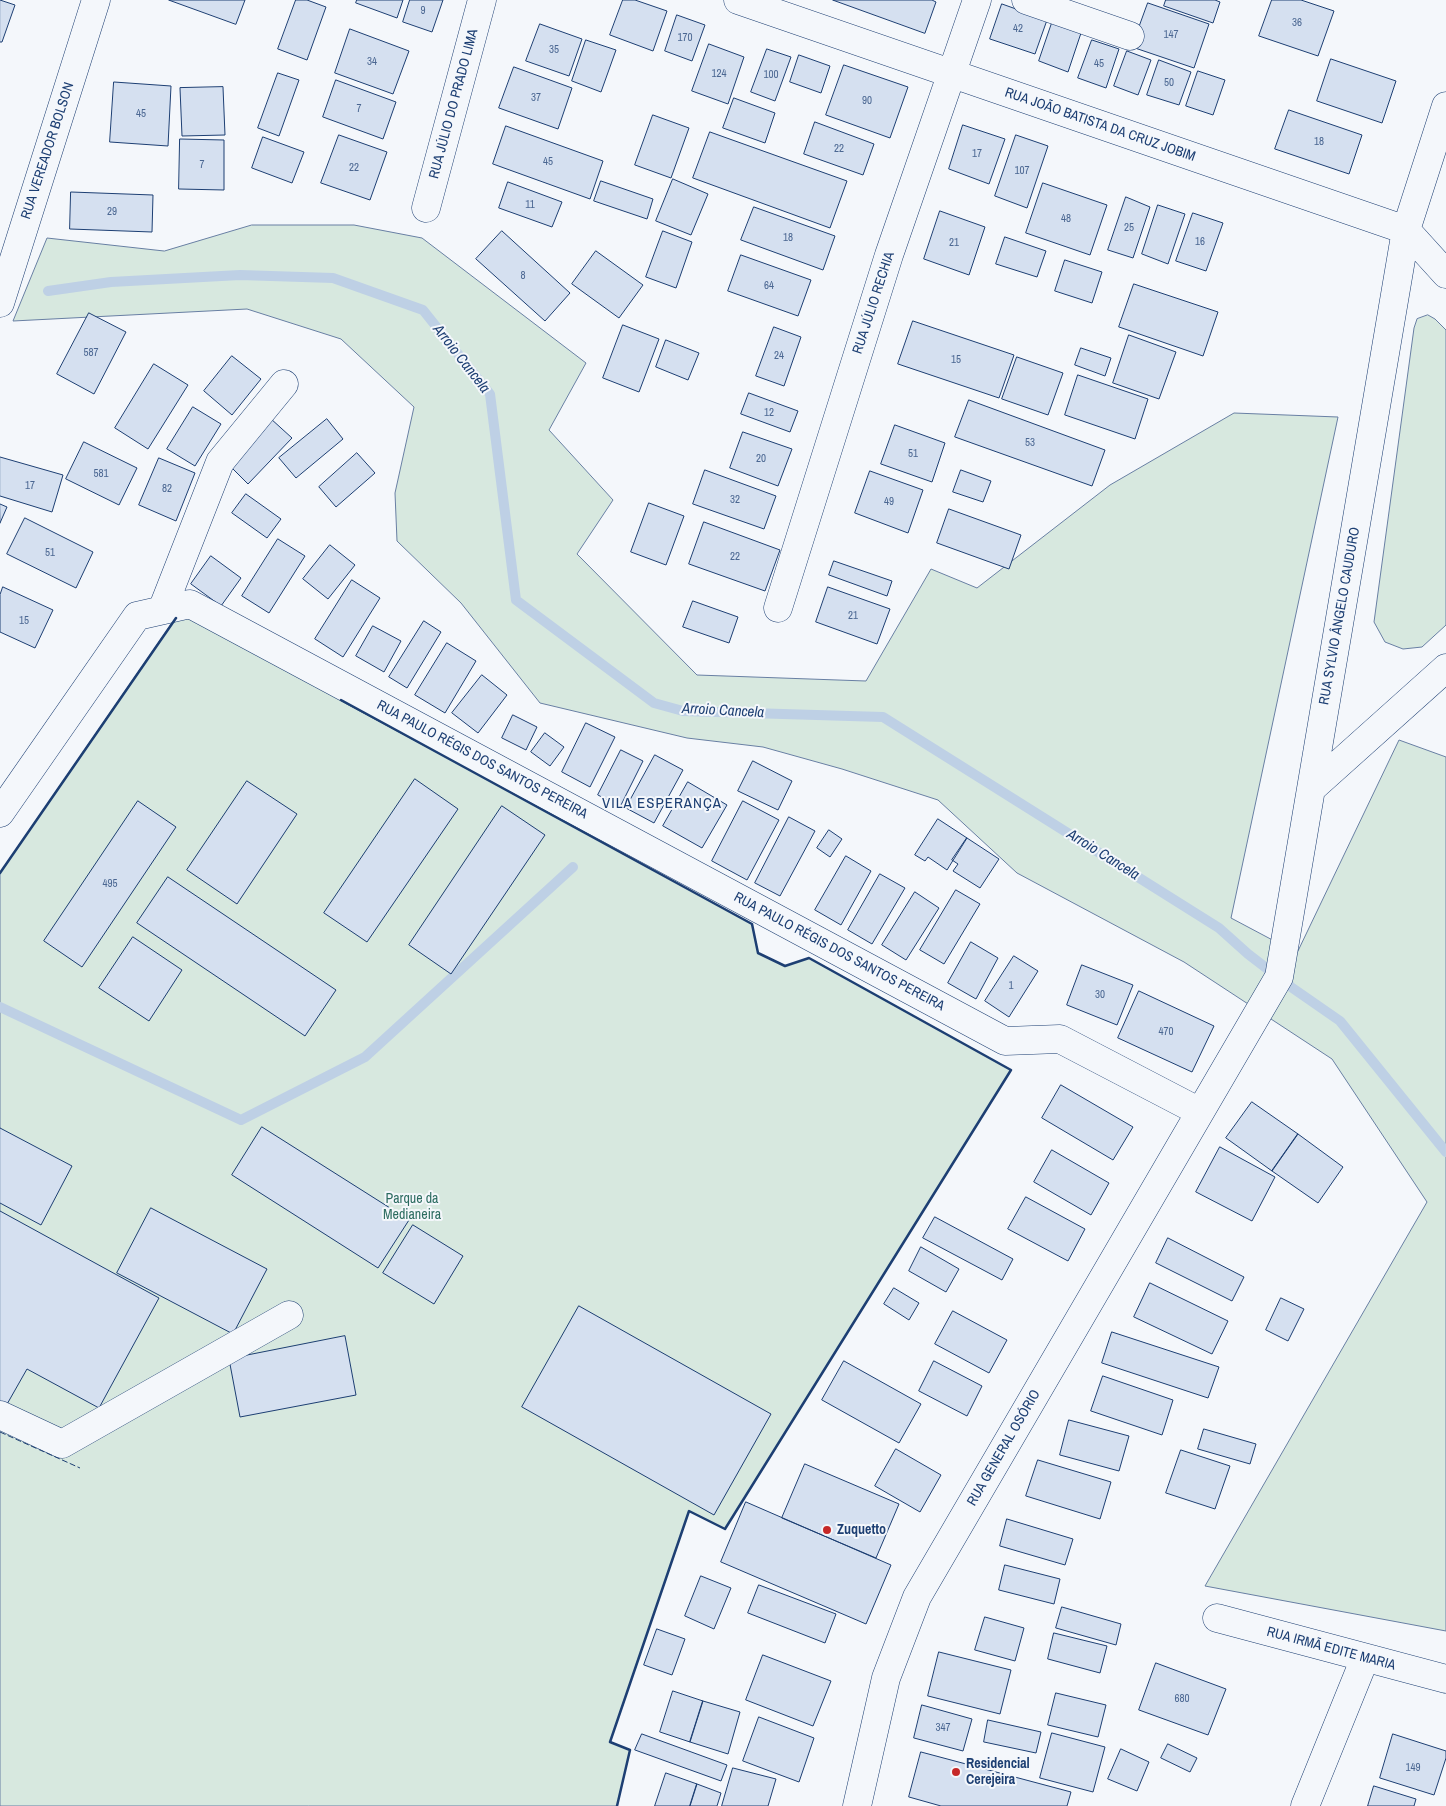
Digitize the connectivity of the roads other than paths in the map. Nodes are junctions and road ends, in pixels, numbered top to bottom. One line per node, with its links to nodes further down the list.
1 (96, 0): 12 (street, RUA VEREADOR BOLSON)
2 (482, 0): 9 (street, RUA JÚLIO DO PRADO LIMA)
3 (738, 0): 7 (street, RUA JOÃO BATISTA DA CRUZ JOBIM)
4 (977, 0): 7 (street, RUA JÚLIO RECHIA)
5 (1026, 0): 6 (street)
6 (1130, 36)
7 (952, 74): 10 (street, RUA JOÃO BATISTA DA CRUZ JOBIM); 14 (street, RUA JÚLIO RECHIA)
8 (1446, 106): 10 (street, RUA SYLVIO ÂNGELO CAUDURO)
9 (426, 208)
10 (1406, 230): 11 (street, RUA JOÃO BATISTA DA CRUZ JOBIM); 17 (street, RUA SYLVIO ÂNGELO CAUDURO)
11 (1446, 274)
12 (0, 303)
13 (284, 384): 15 (street)
14 (778, 608)
15 (162, 610): 18 (street, RUA PAULO RÉGIS DOS SANTOS PEREIRA); 19 (street, RUA PAULO RÉGIS DOS SANTOS PEREIRA)
16 (1446, 668): 17 (street)
17 (1310, 790): 19 (street, RUA SYLVIO ÂNGELO CAUDURO)
18 (0, 814)
19 (1200, 1112): 25 (street, RUA GENERAL OSÓRIO)
20 (289, 1315): 21 (street)
21 (0, 1415)
22 (1217, 1618): 23 (street, RUA IRMÃ EDITE MARIA)
23 (1365, 1658): 24 (street, RUA IRMÃ EDITE MARIA); 26 (street)
24 (1446, 1679)
25 (857, 1806)
26 (1305, 1806)

